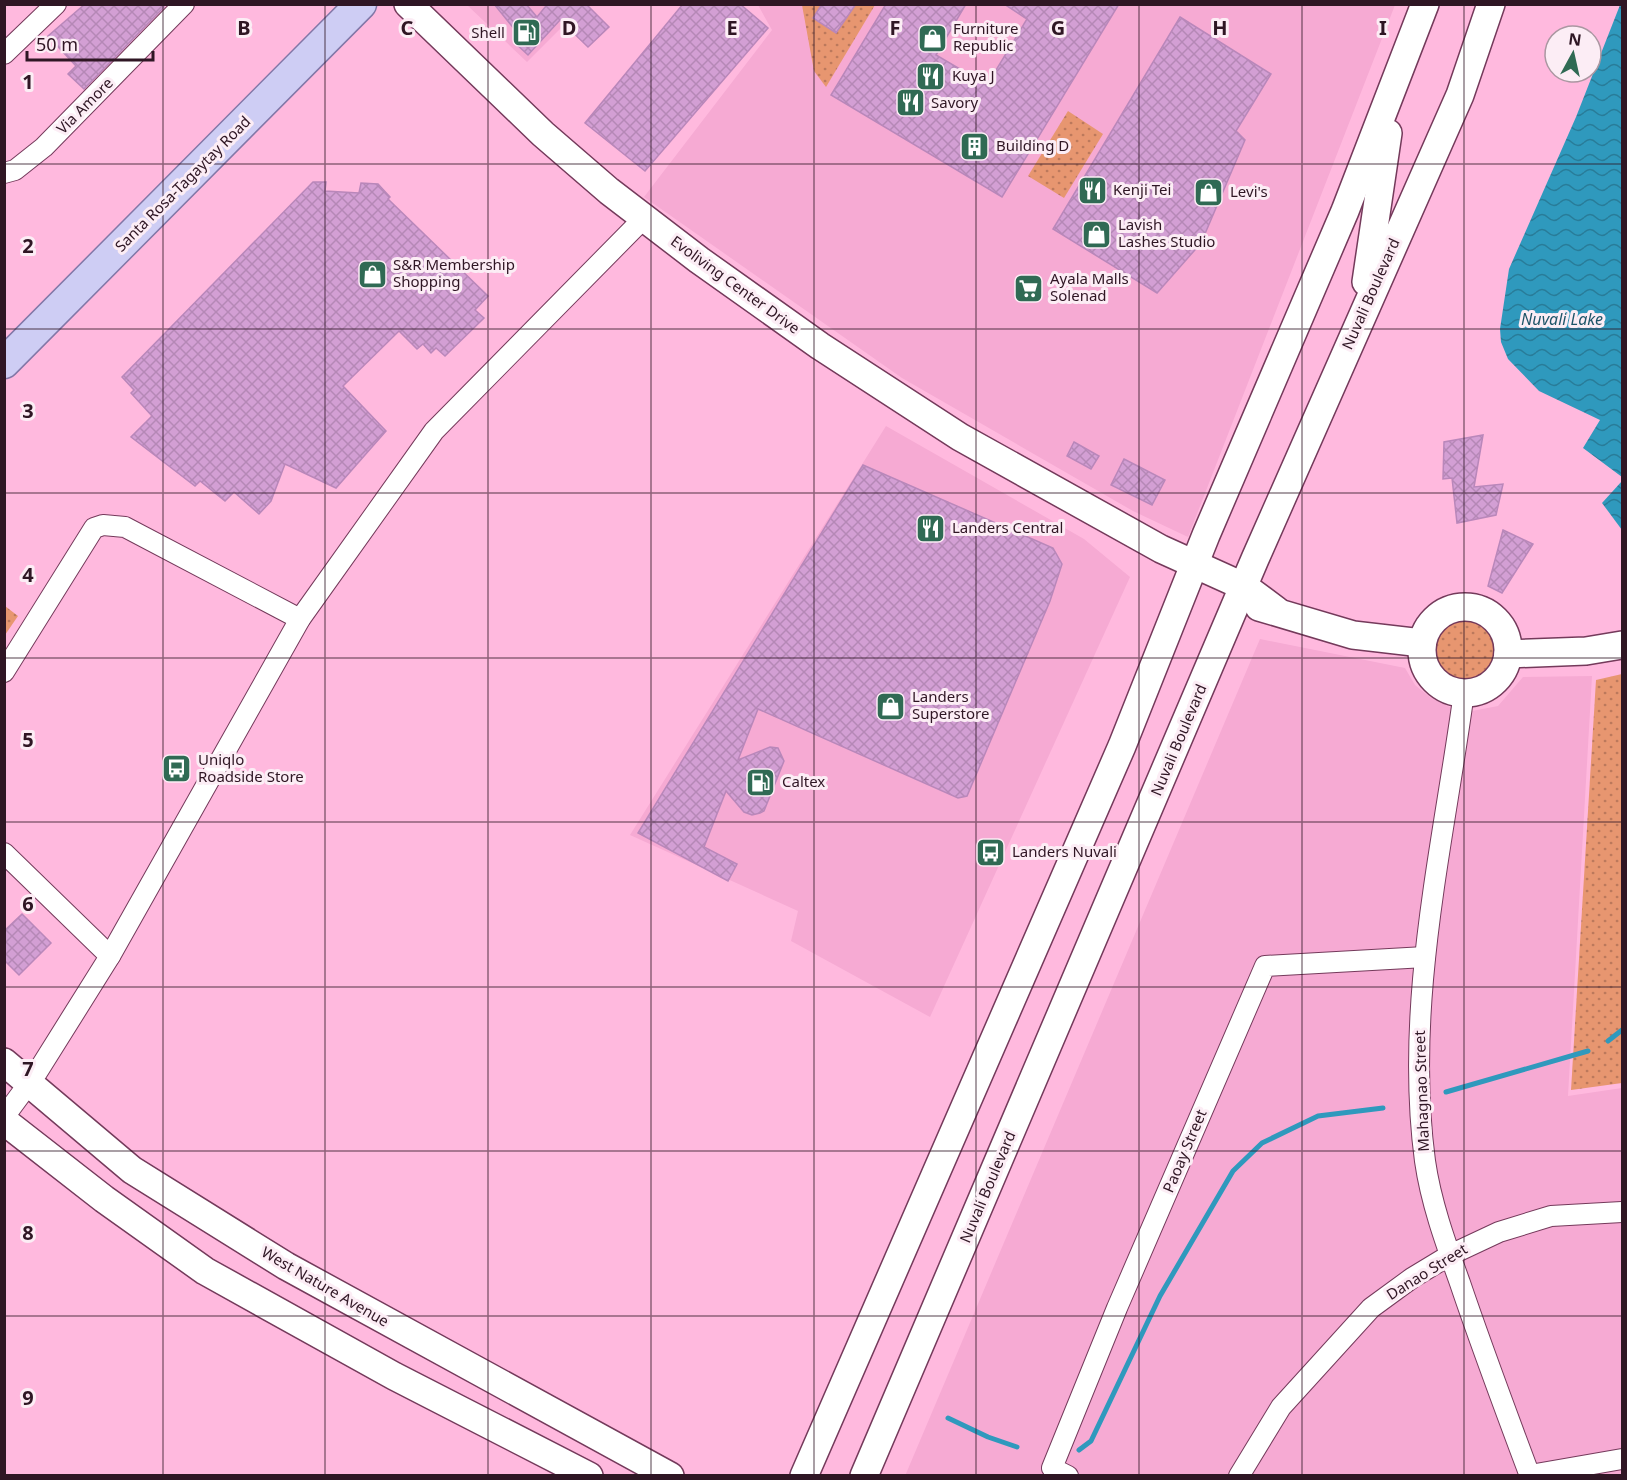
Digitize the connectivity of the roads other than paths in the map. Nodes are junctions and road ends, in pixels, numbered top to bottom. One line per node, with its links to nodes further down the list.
1 (56, 4): 7 (street)
2 (184, 4): 9 (street, Via Amore)
3 (361, 4): 12 (main road, Santa Rosa-Tagaytay Road)
4 (408, 4): 10 (main road, Evoliving Center Drive)
5 (1425, 4): 8 (main road)
6 (1491, 4): 11 (main road, Nuvali Boulevard)
7 (4, 54)
8 (1394, 91): 11 (main road); 13 (main road)
9 (4, 174)
10 (643, 219): 13 (main road, Evoliving Center Drive); 15 (street)
11 (1362, 313): 14 (main road, Nuvali Boulevard)
12 (4, 363)
13 (1191, 572): 14 (main road, Evoliving Center Drive); 33 (main road)
14 (1241, 595): 16 (main road, Evoliving Center Drive); 34 (main road, Nuvali Boulevard)
15 (300, 620): 19 (street); 22 (street)
16 (1422, 643): 18 (main road); 20 (main road)
17 (1623, 645): 18 (main road)
18 (1508, 654): 20 (main road)
19 (4, 672)
20 (1464, 692): 23 (street, Mahagnao Street)
21 (4, 853): 22 (street)
22 (110, 956): 25 (street)
23 (1425, 957): 28 (street, Mahagnao Street); 35 (street, Paoay Street)
24 (4, 1062): 25 (main road, West Nature Avenue)
25 (28, 1085): 26 (street); 32 (main road, West Nature Avenue)
26 (4, 1119): 31 (main road)
27 (1623, 1212): 28 (street, Danao Street)
28 (1450, 1255): 30 (street, Mahagnao Street); 36 (street, Danao Street)
29 (1623, 1459): 30 (street)
30 (1530, 1475)
31 (590, 1476)
32 (670, 1476)
33 (804, 1476)
34 (864, 1476)
35 (1068, 1476)
36 (1239, 1476)

